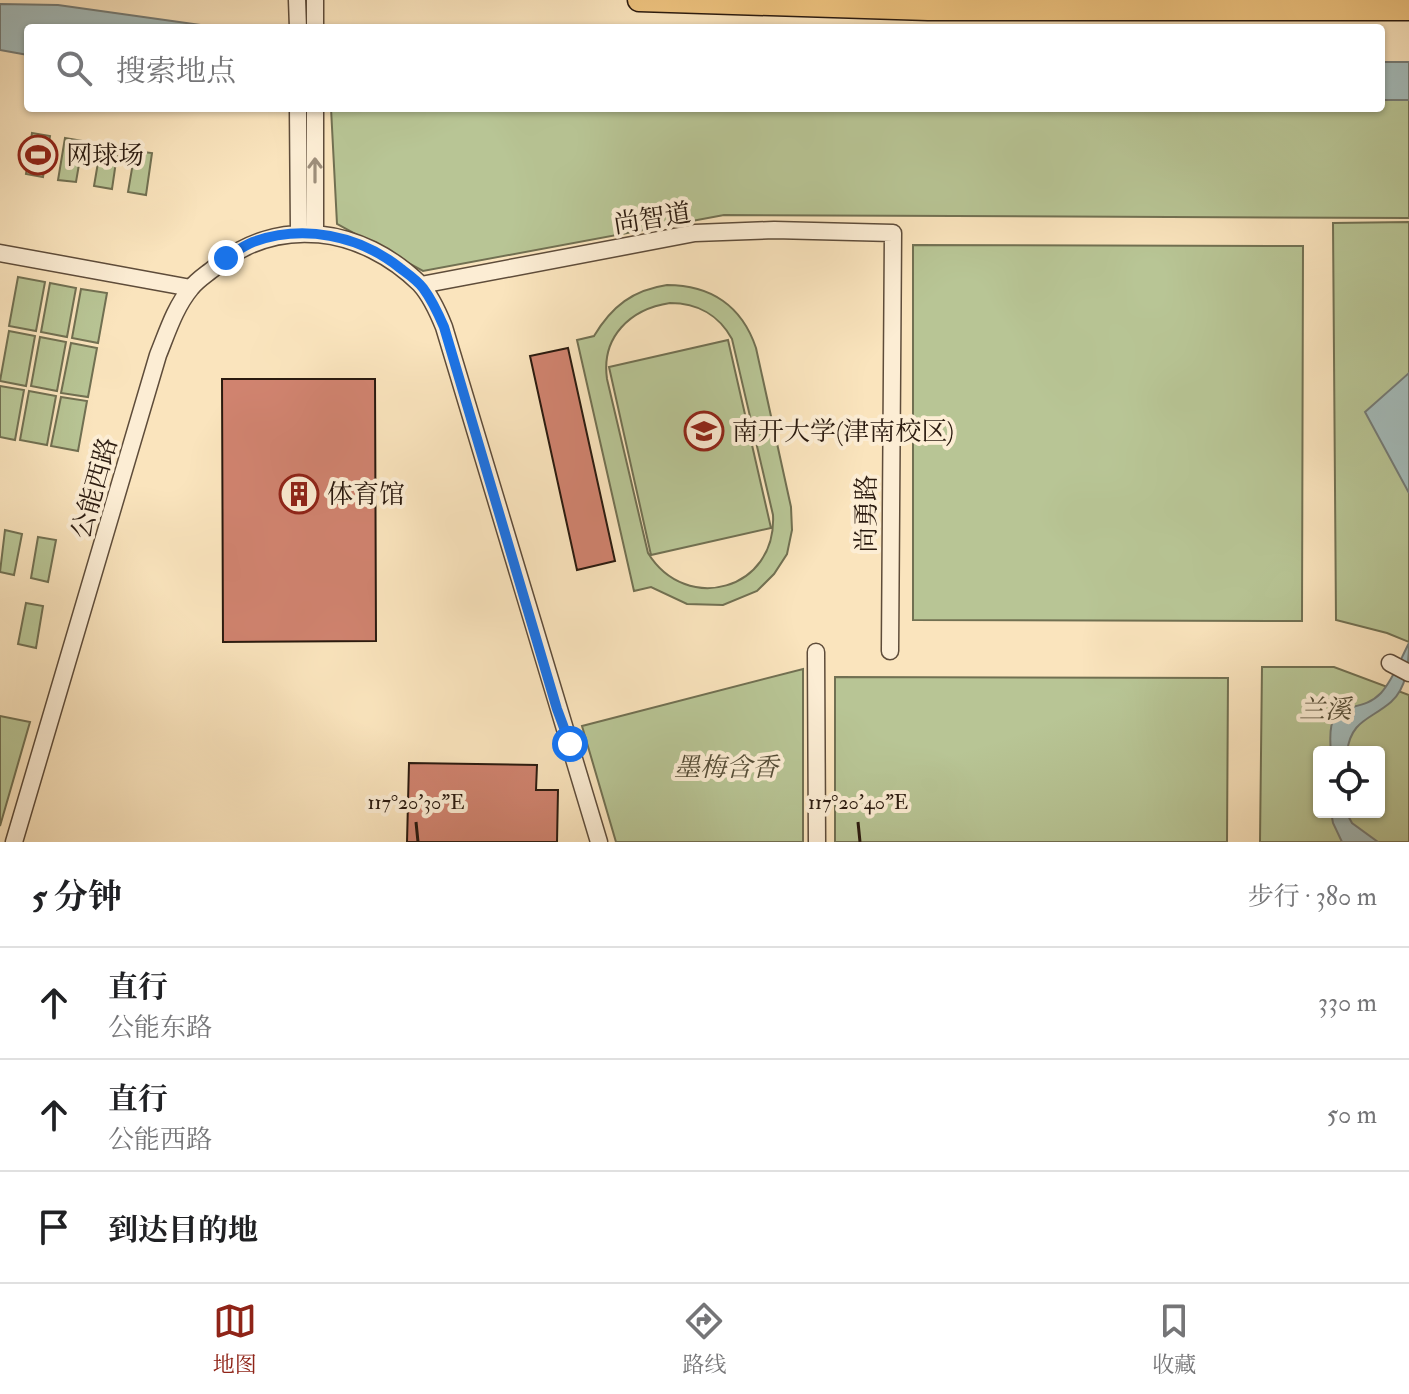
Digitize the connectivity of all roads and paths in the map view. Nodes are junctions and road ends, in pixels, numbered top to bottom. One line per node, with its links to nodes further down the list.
1 (297, 0): 6 (street)
2 (315, 0): 7 (street)
3 (639, 0): 4 (main road)
4 (867, 4): 5 (main road)
5 (1409, 9)
6 (305, 24)
7 (307, 24)
8 (298, 112): 10 (street)
9 (315, 112): 10 (street, one-way to 9)
10 (307, 233): 13 (street); 14 (street, 公能西路)
11 (893, 233): 13 (street, 尚智道); 15 (street, 尚勇路)
12 (0, 253): 14 (street)
13 (421, 285): 20 (street)
14 (191, 288): 19 (street, 公能西路)
15 (890, 651)
16 (816, 652): 21 (street)
17 (1390, 663): 18 (street)
18 (1409, 673)
19 (14, 842)
20 (599, 842)
21 (817, 842)

